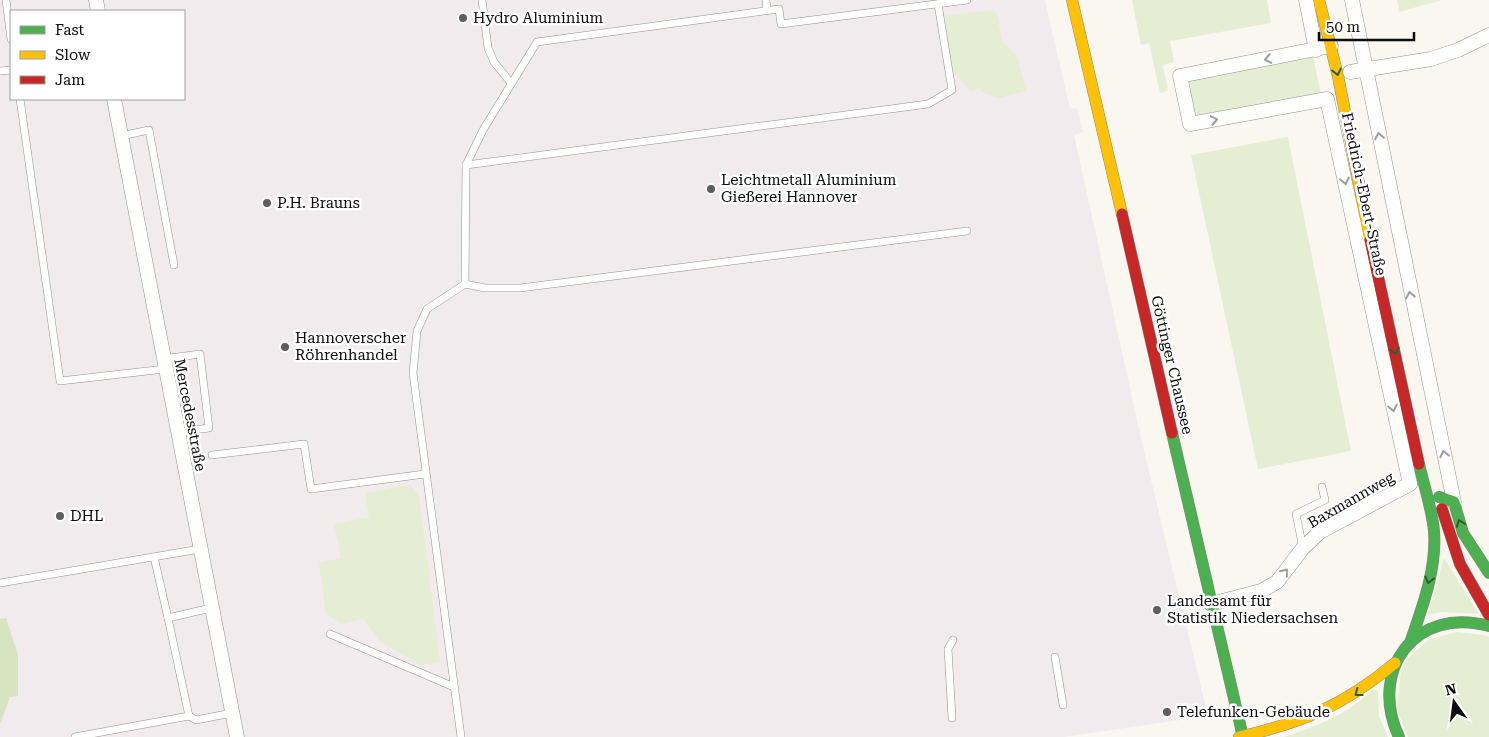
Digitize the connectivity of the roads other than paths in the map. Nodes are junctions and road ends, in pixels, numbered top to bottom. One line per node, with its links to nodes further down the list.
1 (6, 0): 11 (lane)
2 (482, 0): 18 (lane)
3 (766, 0): 10 (lane)
4 (967, 0): 9 (lane)
5 (1072, 0): 40 (main road, Göttinger Chaussee)
6 (1306, 0): 14 (street)
7 (1319, 0): 13 (main road, Friedrich-Ebert-Straße)
8 (1352, 0): 16 (street, Friedrich-Ebert-Straße)
9 (938, 4): 10 (lane); 22 (lane)
10 (768, 10): 18 (lane)
11 (10, 31)
12 (1489, 35): 16 (street)
13 (1331, 46): 14 (street, Friedrich-Ebert-Straße); 31 (main road, Friedrich-Ebert-Straße, one-way to 31)
14 (1316, 50): 30 (street, Friedrich-Ebert-Straße, one-way to 30)
15 (1347, 57): 17 (main road)
16 (1365, 69): 17 (street); 34 (street, Friedrich-Ebert-Straße, one-way to 16)
17 (1351, 77)
18 (511, 83): 22 (lane)
19 (20, 100): 26 (lane)
20 (114, 100): 21 (street, Mercedesstraße)
21 (121, 136): 24 (lane); 26 (street, Mercedesstraße)
22 (466, 164): 25 (lane)
23 (967, 231): 25 (lane)
24 (174, 265)
25 (465, 284): 29 (lane)
26 (164, 364): 27 (street, Mercedesstraße); 27 (lane)
27 (177, 432): 36 (street, Mercedesstraße)
28 (212, 455): 29 (lane)
29 (425, 474): 50 (lane)
30 (1410, 484): 31 (street); 35 (street, Baxmannweg)
31 (1430, 484): 33 (main road, Friedrich-Ebert-Straße); 47 (main road, Friedrich-Ebert-Straße, one-way to 47)
32 (1322, 487): 35 (lane)
33 (1439, 497): 34 (main road); 42 (main road, Friedrich-Ebert-Straße)
34 (1454, 502): 38 (main road, one-way to 34)
35 (1303, 548): 40 (street, Baxmannweg, one-way to 35)
36 (200, 549): 37 (lane); 41 (street, Mercedesstraße)
37 (154, 557): 39 (lane); 43 (lane)
38 (1489, 573)
39 (0, 582)
40 (1211, 604): 58 (main road, Göttinger Chaussee)
41 (211, 608): 43 (lane); 52 (street, Mercedesstraße)
42 (1489, 614)
43 (168, 618): 53 (lane)
44 (1489, 626): 47 (main road)
45 (330, 634): 50 (lane)
46 (953, 640): 54 (lane)
47 (1410, 643): 49 (main road)
48 (1055, 657): 51 (lane)
49 (1396, 662): 58 (main road, one-way to 58); 59 (main road)
50 (454, 688): 57 (lane)
51 (1063, 704)
52 (232, 713): 53 (lane); 56 (street, Mercedesstraße)
53 (189, 716): 55 (lane)
54 (952, 718)
55 (75, 737)
56 (237, 737)
57 (461, 737)
58 (1241, 737)
59 (1399, 737)

